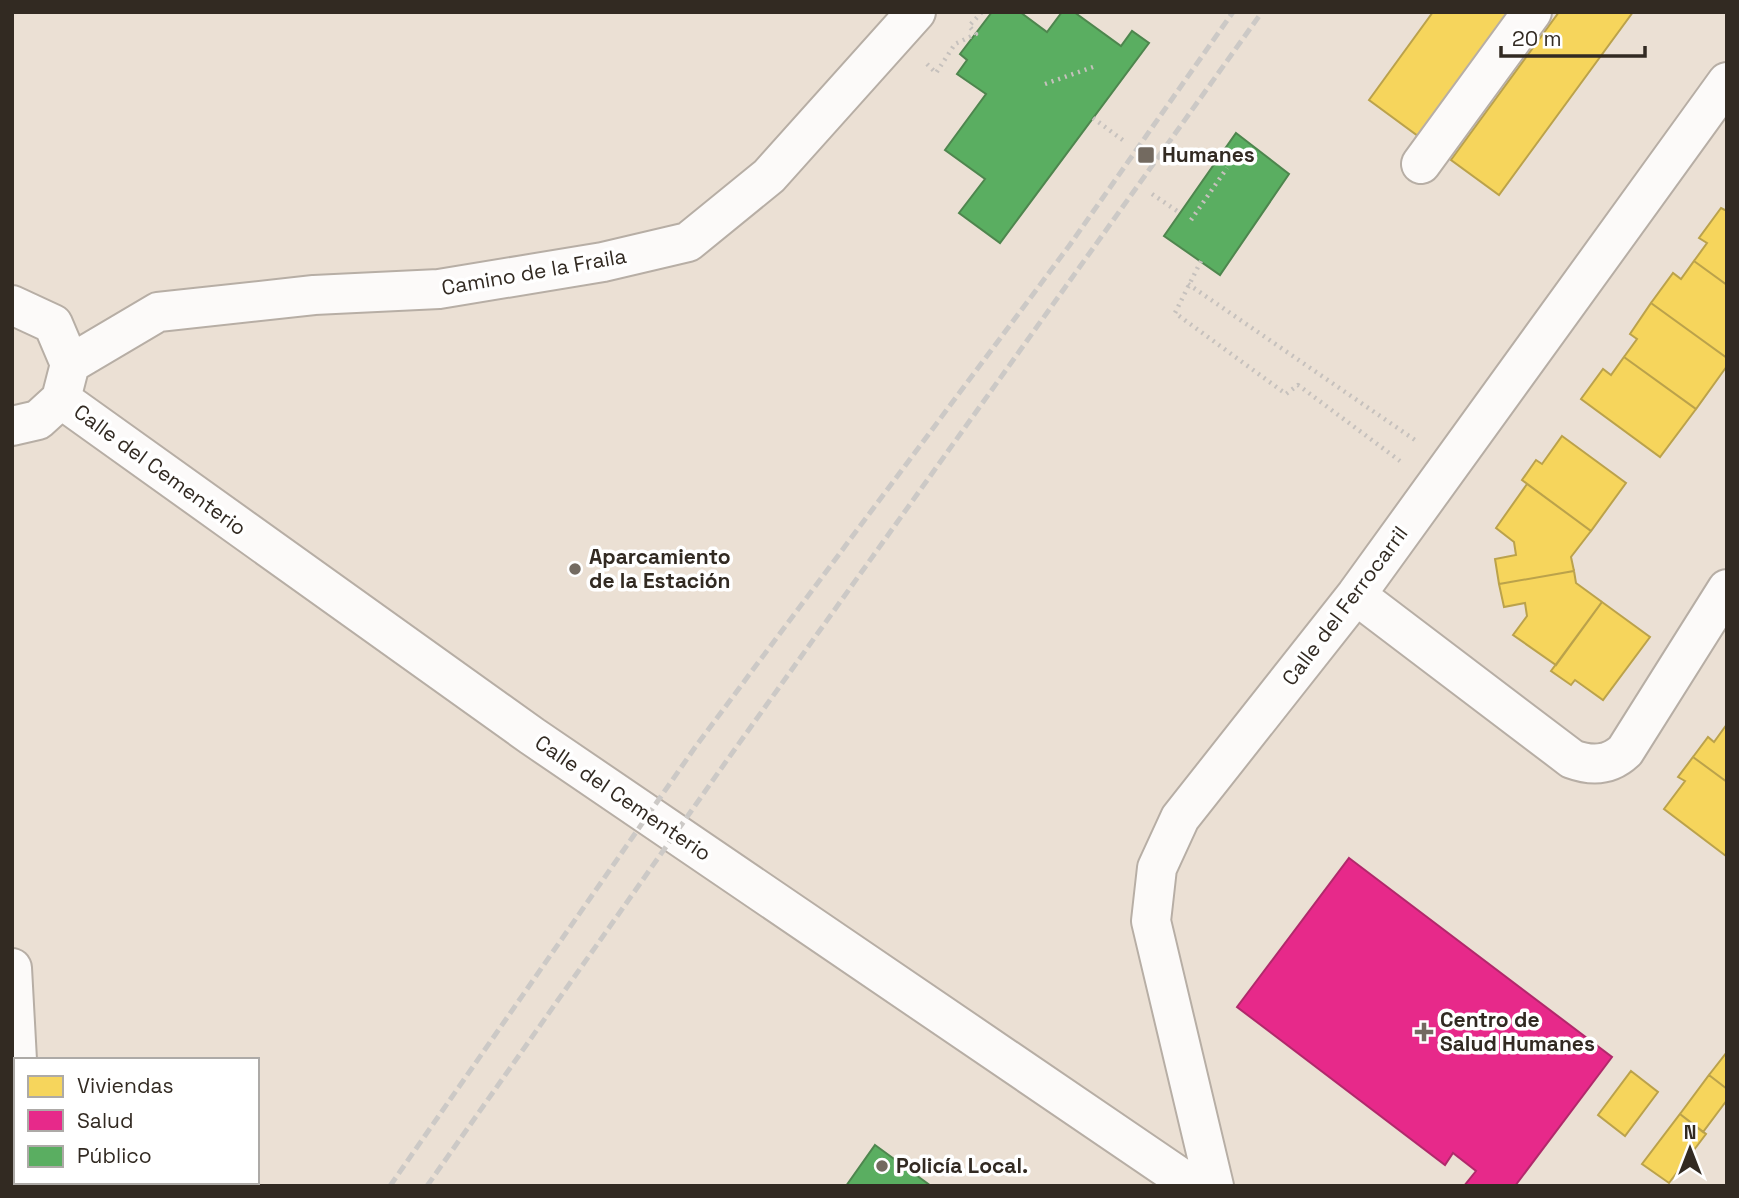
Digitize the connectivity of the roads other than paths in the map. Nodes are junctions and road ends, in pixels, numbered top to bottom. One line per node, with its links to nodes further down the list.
1 (916, 12): 6 (street, Camino de la Fraila)
2 (1532, 12): 4 (street)
3 (1727, 82): 9 (street, Calle del Ferrocarril)
4 (1420, 164)
5 (12, 305): 6 (street)
6 (66, 381): 7 (street, Camino de la Fraila); 12 (street, Calle del Cementerio)
7 (12, 426)
8 (1727, 589): 9 (street)
9 (1356, 595): 13 (street, Calle del Ferrocarril)
10 (12, 968): 11 (street)
11 (17, 1058)
12 (1193, 1186)
13 (1214, 1186)

